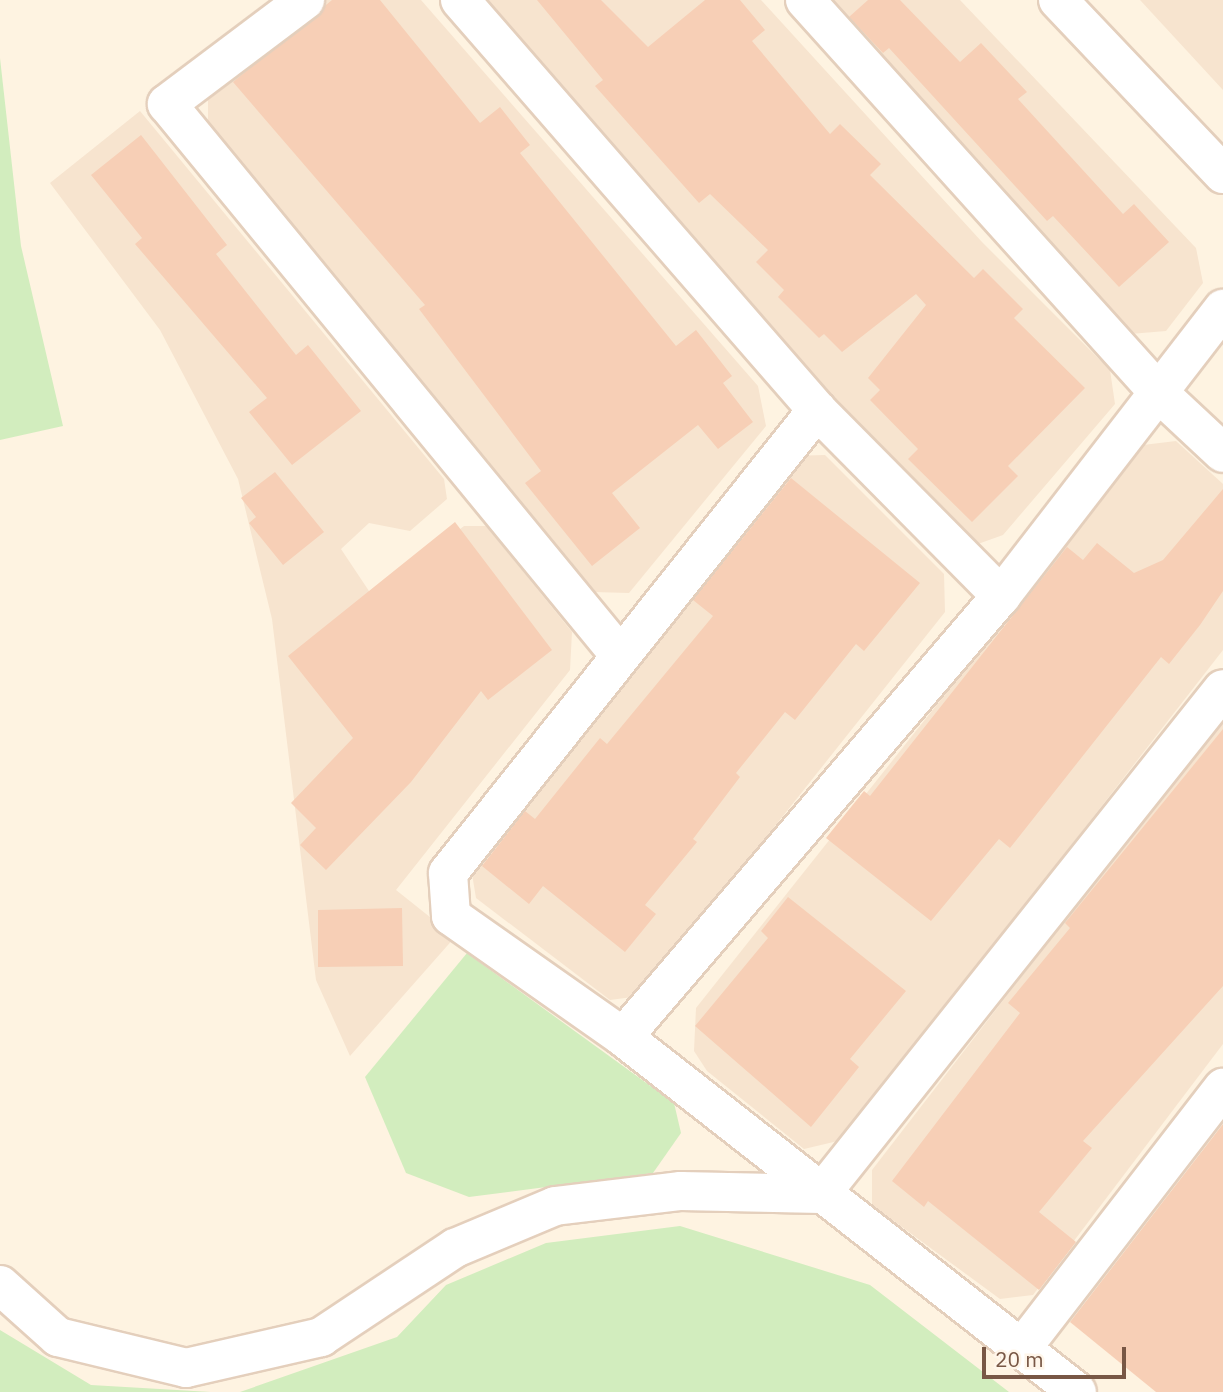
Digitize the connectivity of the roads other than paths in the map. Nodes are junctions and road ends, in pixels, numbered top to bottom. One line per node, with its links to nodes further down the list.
1 (305, 0): 11 (street)
2 (460, 0): 8 (street)
3 (805, 0): 7 (street)
4 (1058, 0): 5 (street)
5 (1223, 174)
6 (1223, 309): 7 (street)
7 (1160, 394): 9 (street); 10 (street)
8 (817, 410): 10 (street); 11 (street)
9 (1223, 453)
10 (1001, 596): 13 (street)
11 (620, 654): 13 (street)
12 (1223, 689): 15 (street)
13 (623, 1037): 15 (street)
14 (1223, 1088): 17 (street)
15 (821, 1194): 16 (street); 17 (street)
16 (0, 1285)
17 (1022, 1348): 18 (street)
18 (1077, 1392)

